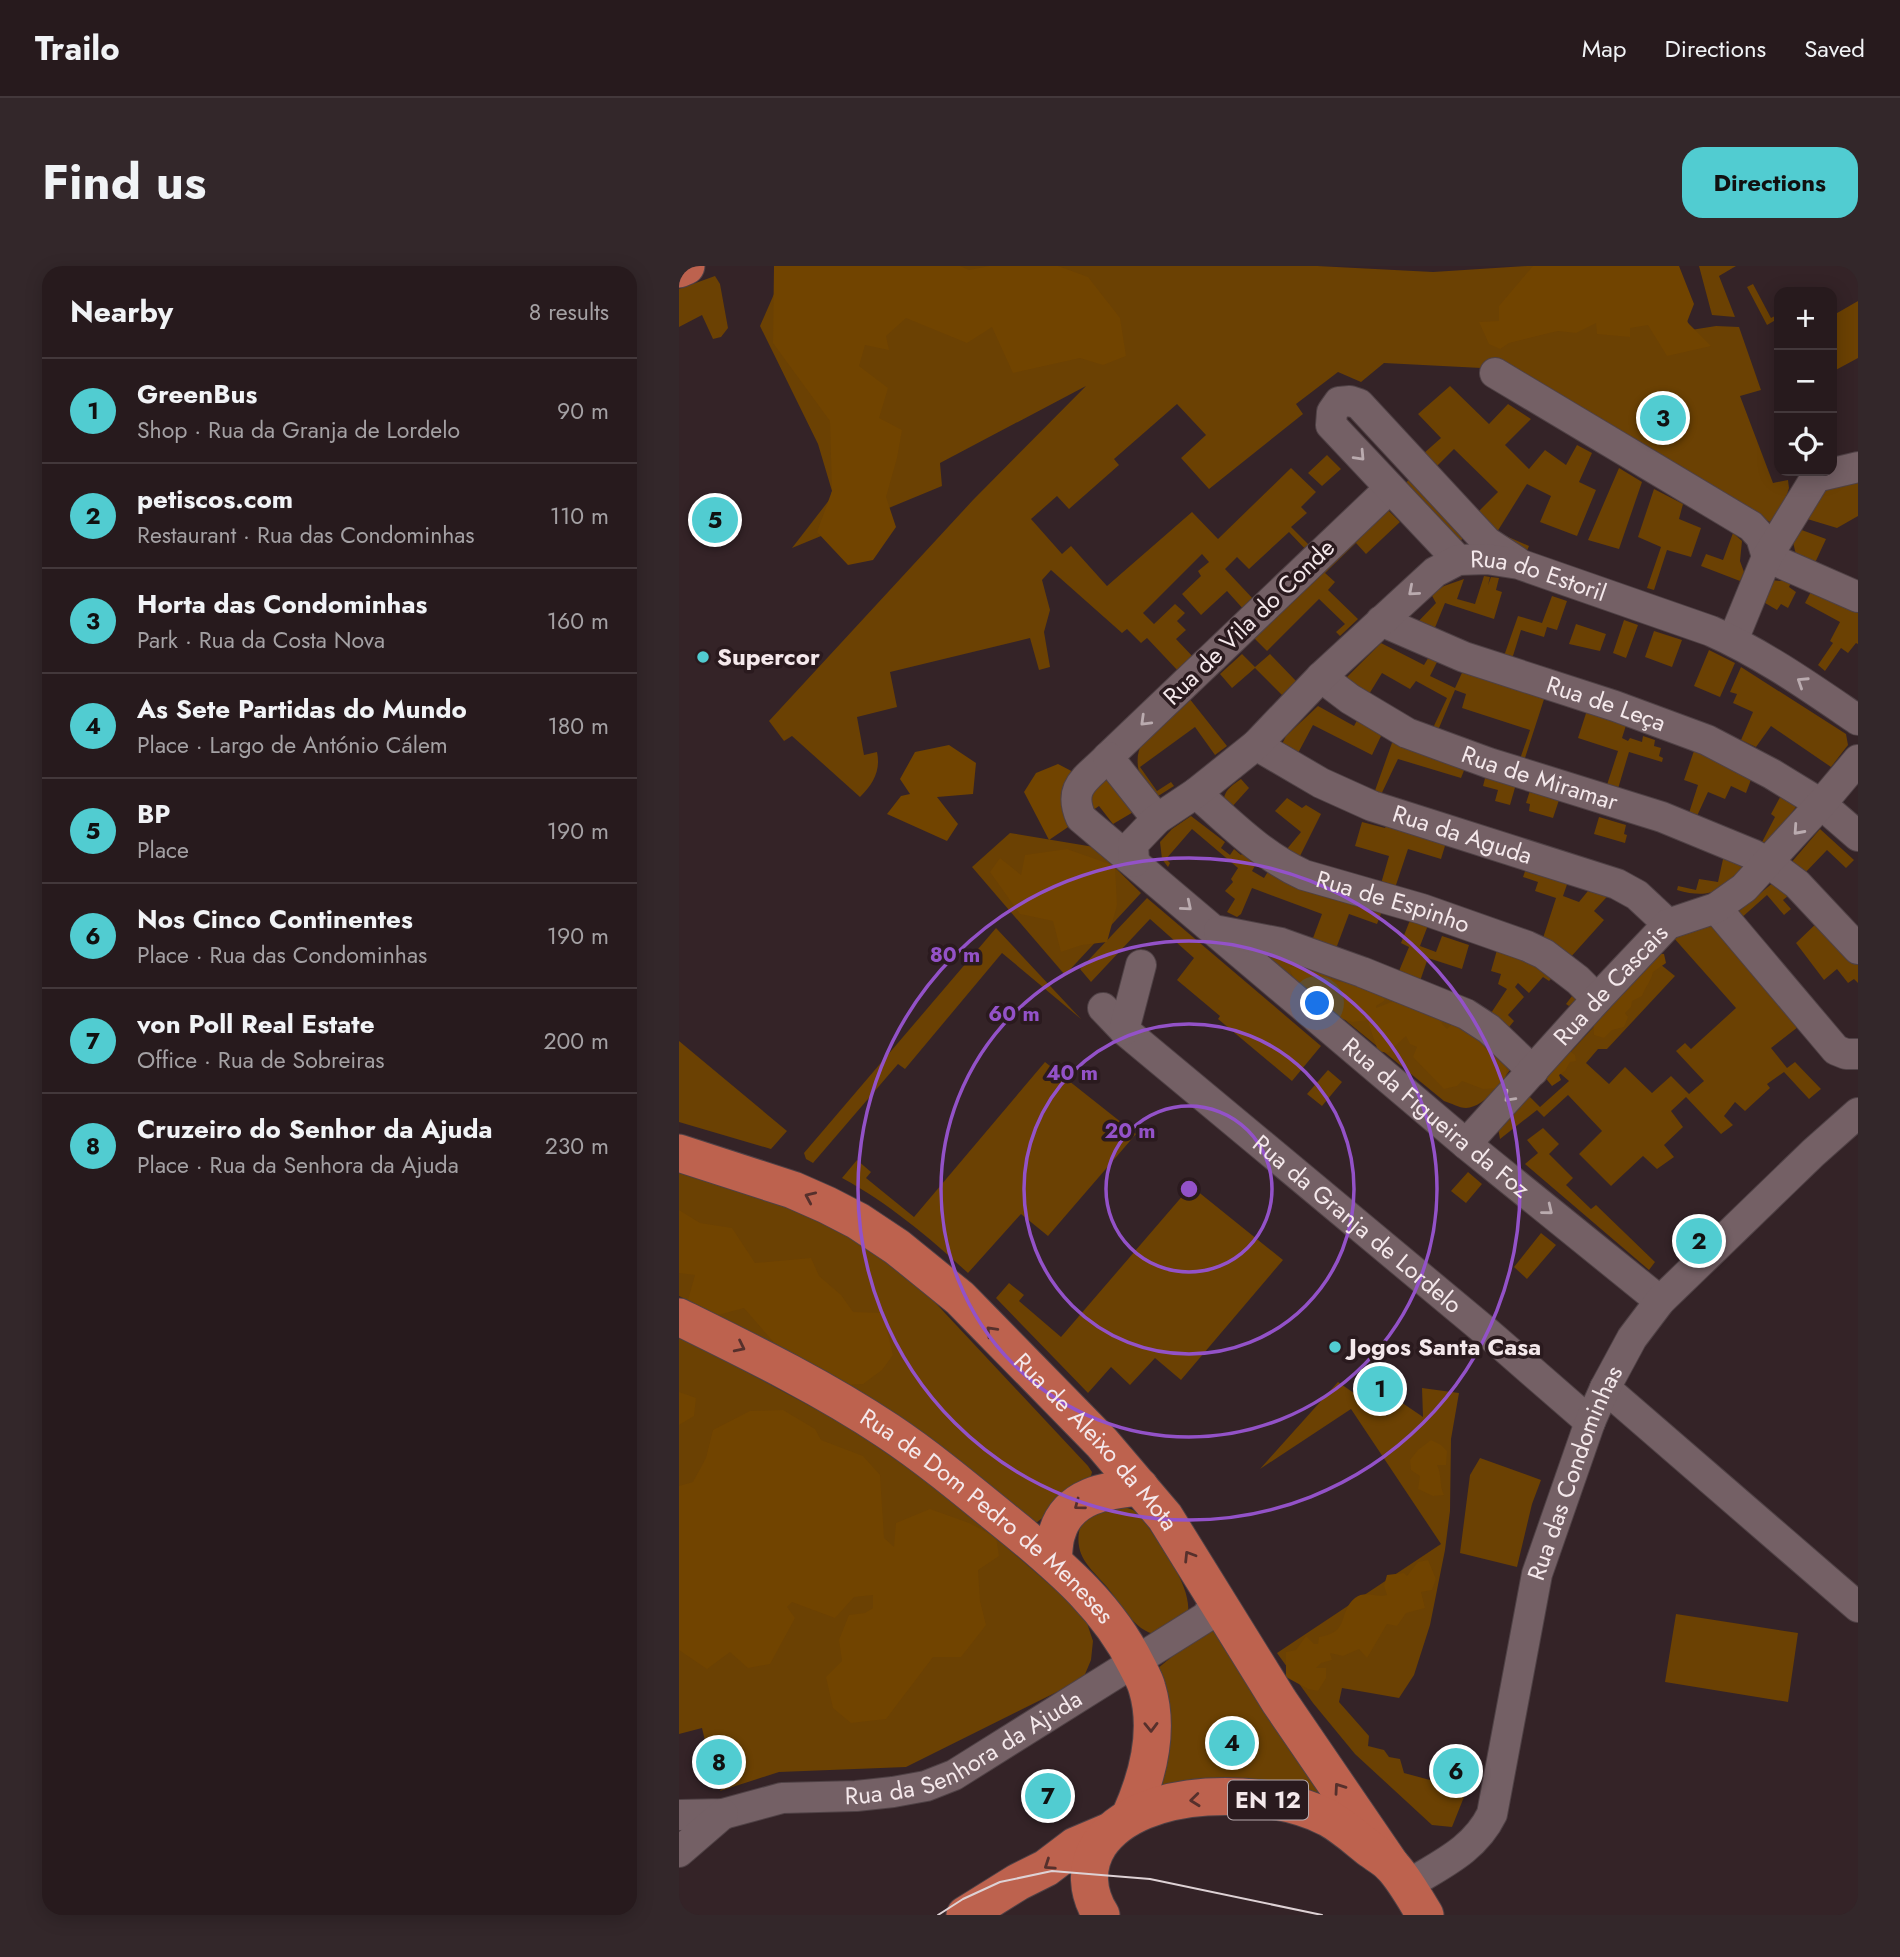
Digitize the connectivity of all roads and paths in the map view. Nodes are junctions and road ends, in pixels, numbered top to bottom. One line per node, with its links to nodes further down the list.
1 (686, 266): 2 (main road)
2 (679, 269)
3 (1495, 373): 6 (street)
4 (1858, 467): 6 (street)
5 (1390, 488): 7 (street); 8 (street, one-way to 5); 15 (street, Rua de Vila do Conde, one-way to 15)
6 (1767, 557): 9 (street); 11 (street)
7 (1458, 560): 8 (street, Rua do Estoril); 10 (street, Rua do Estoril, one-way to 10)
8 (1519, 564): 11 (street, Rua do Estoril)
9 (1858, 597)
10 (1381, 621): 12 (street, Rua do Estoril); 18 (street, Rua de Leça)
11 (1733, 640): 13 (street, Rua do Estoril, one-way to 11)
12 (1321, 677): 14 (street, Rua do Estoril); 22 (street, Rua de Miramar)
13 (1858, 720)
14 (1256, 745): 17 (street, Rua do Estoril); 24 (street, Rua da Aguda)
15 (1108, 757): 19 (street); 21 (street, Rua de Vila do Conde)
16 (1858, 760): 18 (street, Rua de Cascais)
17 (1196, 793): 19 (street, Rua do Estoril); 28 (street, Rua de Espinho)
18 (1821, 804): 20 (street, Rua de Leça); 22 (street, Rua de Cascais, one-way to 22)
19 (1157, 819): 21 (street, Rua do Estoril)
20 (1858, 836)
21 (1135, 862): 25 (street, Rua da Figueira da Foz, one-way to 25)
22 (1769, 863): 23 (street, Rua de Cascais); 26 (street, Rua de Miramar)
23 (1716, 908): 24 (street, Rua de Cascais); 31 (street)
24 (1668, 924): 28 (street, Rua de Cascais)
25 (1215, 930): 32 (street, Rua da Figueira da Foz); 34 (street, Rua da Figueira da Foz)
26 (1858, 949)
27 (1141, 965): 30 (street)
28 (1597, 999): 32 (street, Rua de Cascais)
29 (1103, 1008): 30 (street, Rua da Granja de Lordelo)
30 (1124, 1030): 39 (street, Rua da Granja de Lordelo)
31 (1858, 1054)
32 (1533, 1071): 34 (street, Rua de Cascais, one-way to 34)
33 (1858, 1113): 36 (street, Rua das Condominhas)
34 (1466, 1144): 36 (street, Rua da Figueira da Foz, one-way to 36)
35 (679, 1153): 40 (main road, Rua de Aleixo da Mota, one-way to 35)
36 (1660, 1301): 38 (street, Rua das Condominhas)
37 (679, 1317): 41 (main road, Rua de Dom Pedro de Meneses, one-way to 41)
38 (1605, 1388): 39 (street, Rua das Condominhas); 43 (street)
39 (1590, 1422): 49 (street, Rua das Condominhas)
40 (1140, 1487): 41 (main road, one-way to 41); 42 (main road, Rua de Aleixo da Mota, one-way to 40)
41 (1053, 1561): 44 (main road, Rua de Dom Pedro de Meneses)
42 (1216, 1602): 44 (street, Rua da Senhora da Ajuda); 49 (main road, Rua de Aleixo da Mota, one-way to 42)
43 (1858, 1607)
44 (1135, 1662): 45 (street, Rua da Senhora da Ajuda); 47 (main road, Rua de Dom Pedro de Meneses, one-way to 47)
45 (723, 1814): 46 (street, Rua da Senhora da Ajuda); 48 (street)
46 (679, 1815)
47 (1119, 1824): 49 (main road, EN 12, one-way to 47); 50 (main road, EN 12, one-way to 50); 51 (main road, Rua de Dom Pedro de Meneses)
48 (679, 1852)
49 (1414, 1899)
50 (965, 1915)
51 (1101, 1915)

